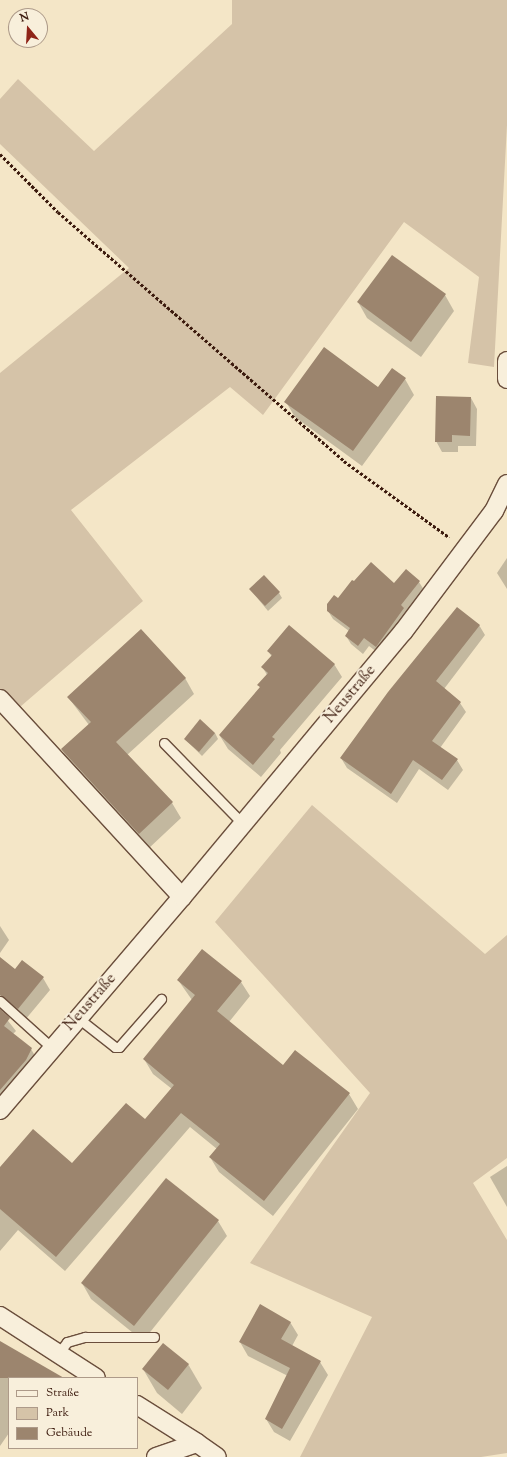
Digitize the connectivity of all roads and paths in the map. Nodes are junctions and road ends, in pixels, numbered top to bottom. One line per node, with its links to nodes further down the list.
1 (0, 154): 5 (path)
2 (507, 361): 3 (street)
3 (507, 379)
4 (507, 484): 5 (street, Neustraße)
5 (466, 550): 8 (street, Neustraße)
6 (0, 699): 9 (street)
7 (164, 743): 8 (lane)
8 (243, 824): 9 (street, Neustraße)
9 (182, 897): 12 (street, Neustraße)
10 (161, 998): 12 (lane)
11 (0, 1001): 13 (lane)
12 (78, 1018): 13 (street, Neustraße)
13 (52, 1048): 14 (street, Neustraße)
14 (0, 1110)
15 (0, 1316): 17 (street)
16 (154, 1337): 17 (lane)
17 (58, 1354): 18 (street)
18 (94, 1377)
19 (138, 1406): 20 (street)
20 (196, 1443): 21 (street); 22 (street)
21 (156, 1457)
22 (217, 1457)

